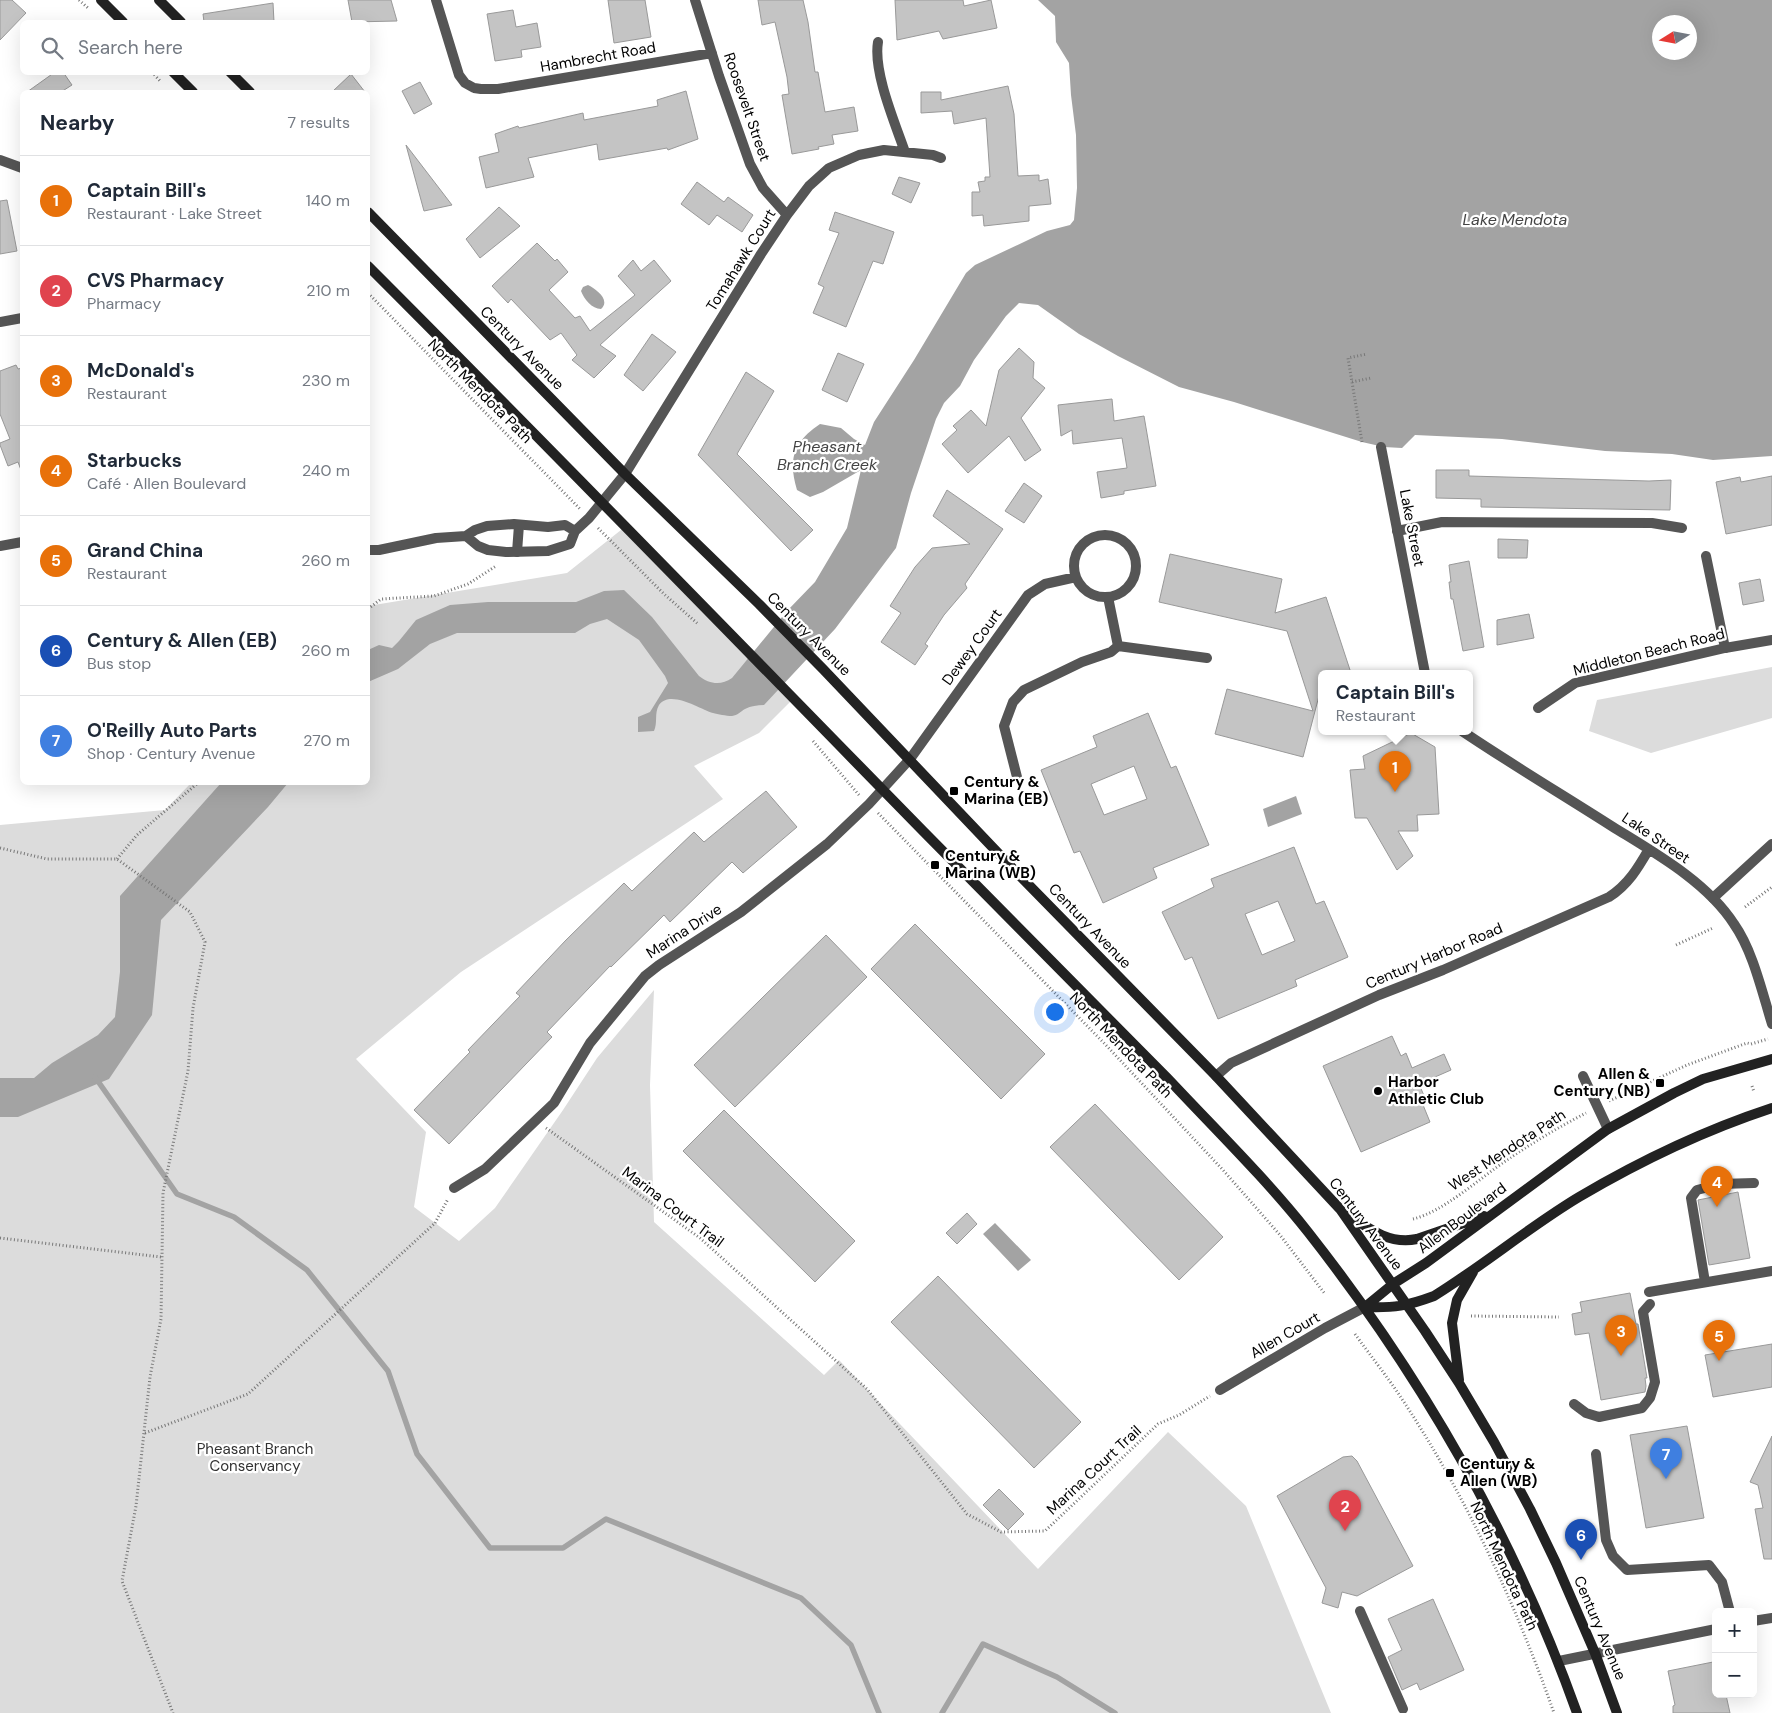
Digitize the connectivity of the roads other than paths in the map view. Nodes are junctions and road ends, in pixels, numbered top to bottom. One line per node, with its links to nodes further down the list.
1 (100, 0): 5 (main road)
2 (159, 0): 6 (main road)
3 (436, 0): 8 (street, Hambrecht Road)
4 (695, 0): 8 (street, Roosevelt Street)
5 (121, 20)
6 (179, 20)
7 (878, 42): 13 (street)
8 (712, 53): 18 (street, Roosevelt Street)
9 (176, 75): 11 (main road)
10 (233, 75): 12 (main road)
11 (191, 90)
12 (248, 90)
13 (905, 152): 14 (street, Tomahawk Court); 18 (street, Tomahawk Court)
14 (941, 158)
15 (0, 160): 16 (street)
16 (20, 167)
17 (370, 214): 23 (main road, Century Avenue)
18 (787, 214): 23 (street, Tomahawk Court)
19 (370, 268): 24 (main road)
20 (20, 318): 21 (street)
21 (0, 322)
22 (1381, 447): 28 (street, Lake Street)
23 (625, 474): 24 (street, Tomahawk Court); 44 (main road, Century Avenue)
24 (602, 502): 27 (street, Tomahawk Court); 46 (main road)
25 (519, 525): 27 (street); 29 (street); 33 (street)
26 (1682, 528): 28 (street)
27 (575, 531): 33 (street, Tomahawk Court)
28 (1396, 531): 41 (street, Lake Street)
29 (466, 536): 32 (street); 33 (street, Tomahawk Court)
30 (20, 542): 31 (street)
31 (0, 546)
32 (370, 550)
33 (517, 552)
34 (1706, 556): 39 (street)
35 (1076, 577): 36 (street); 36 (street); 44 (street, Dewey Court)
36 (1108, 597): 38 (street)
37 (1772, 640): 39 (street, Middleton Beach Road)
38 (1118, 646): 40 (street); 45 (street)
39 (1725, 648): 42 (street, Middleton Beach Road)
40 (1207, 658)
41 (1424, 670)
42 (1538, 708)
43 (1468, 735): 48 (street, Lake Street)
44 (910, 759): 46 (street, Marina Drive); 52 (main road, Century Avenue)
45 (1017, 777)
46 (882, 789): 57 (street, Marina Drive); 67 (main road)
47 (1772, 844): 49 (street)
48 (1649, 849): 49 (street, Lake Street); 52 (street, Century Harbor Road)
49 (1713, 898): 50 (street, Lake Street)
50 (1772, 1024)
51 (1772, 1059): 55 (main road, Allen Boulevard)
52 (1216, 1076): 58 (main road, Century Avenue)
53 (1582, 1076): 55 (street)
54 (1772, 1108): 60 (main road)
55 (1608, 1129): 59 (main road, Allen Boulevard)
56 (1754, 1182): 62 (street)
57 (451, 1193)
58 (1340, 1209): 59 (main road); 63 (main road, Century Avenue)
59 (1493, 1213): 63 (main road, Allen Boulevard)
60 (1477, 1266): 66 (main road); 68 (main road)
61 (1772, 1271): 62 (street)
62 (1705, 1282): 64 (street)
63 (1393, 1284): 66 (main road, Century Avenue); 67 (main road, Allen Boulevard)
64 (1648, 1292)
65 (1650, 1304): 70 (street)
66 (1407, 1306): 67 (main road); 68 (main road, Century Avenue)
67 (1366, 1307): 69 (street, Allen Court); 78 (main road)
68 (1459, 1383): 77 (main road, Century Avenue)
69 (1220, 1390)
70 (1574, 1404)
71 (1596, 1454): 72 (street)
72 (1729, 1608)
73 (1360, 1611): 79 (street)
74 (1772, 1618): 75 (street)
75 (1757, 1620)
76 (1712, 1630): 77 (street)
77 (1595, 1653): 78 (street); 81 (main road, Century Avenue)
78 (1559, 1661): 80 (main road)
79 (1403, 1709)
80 (1577, 1713)
81 (1617, 1713)

